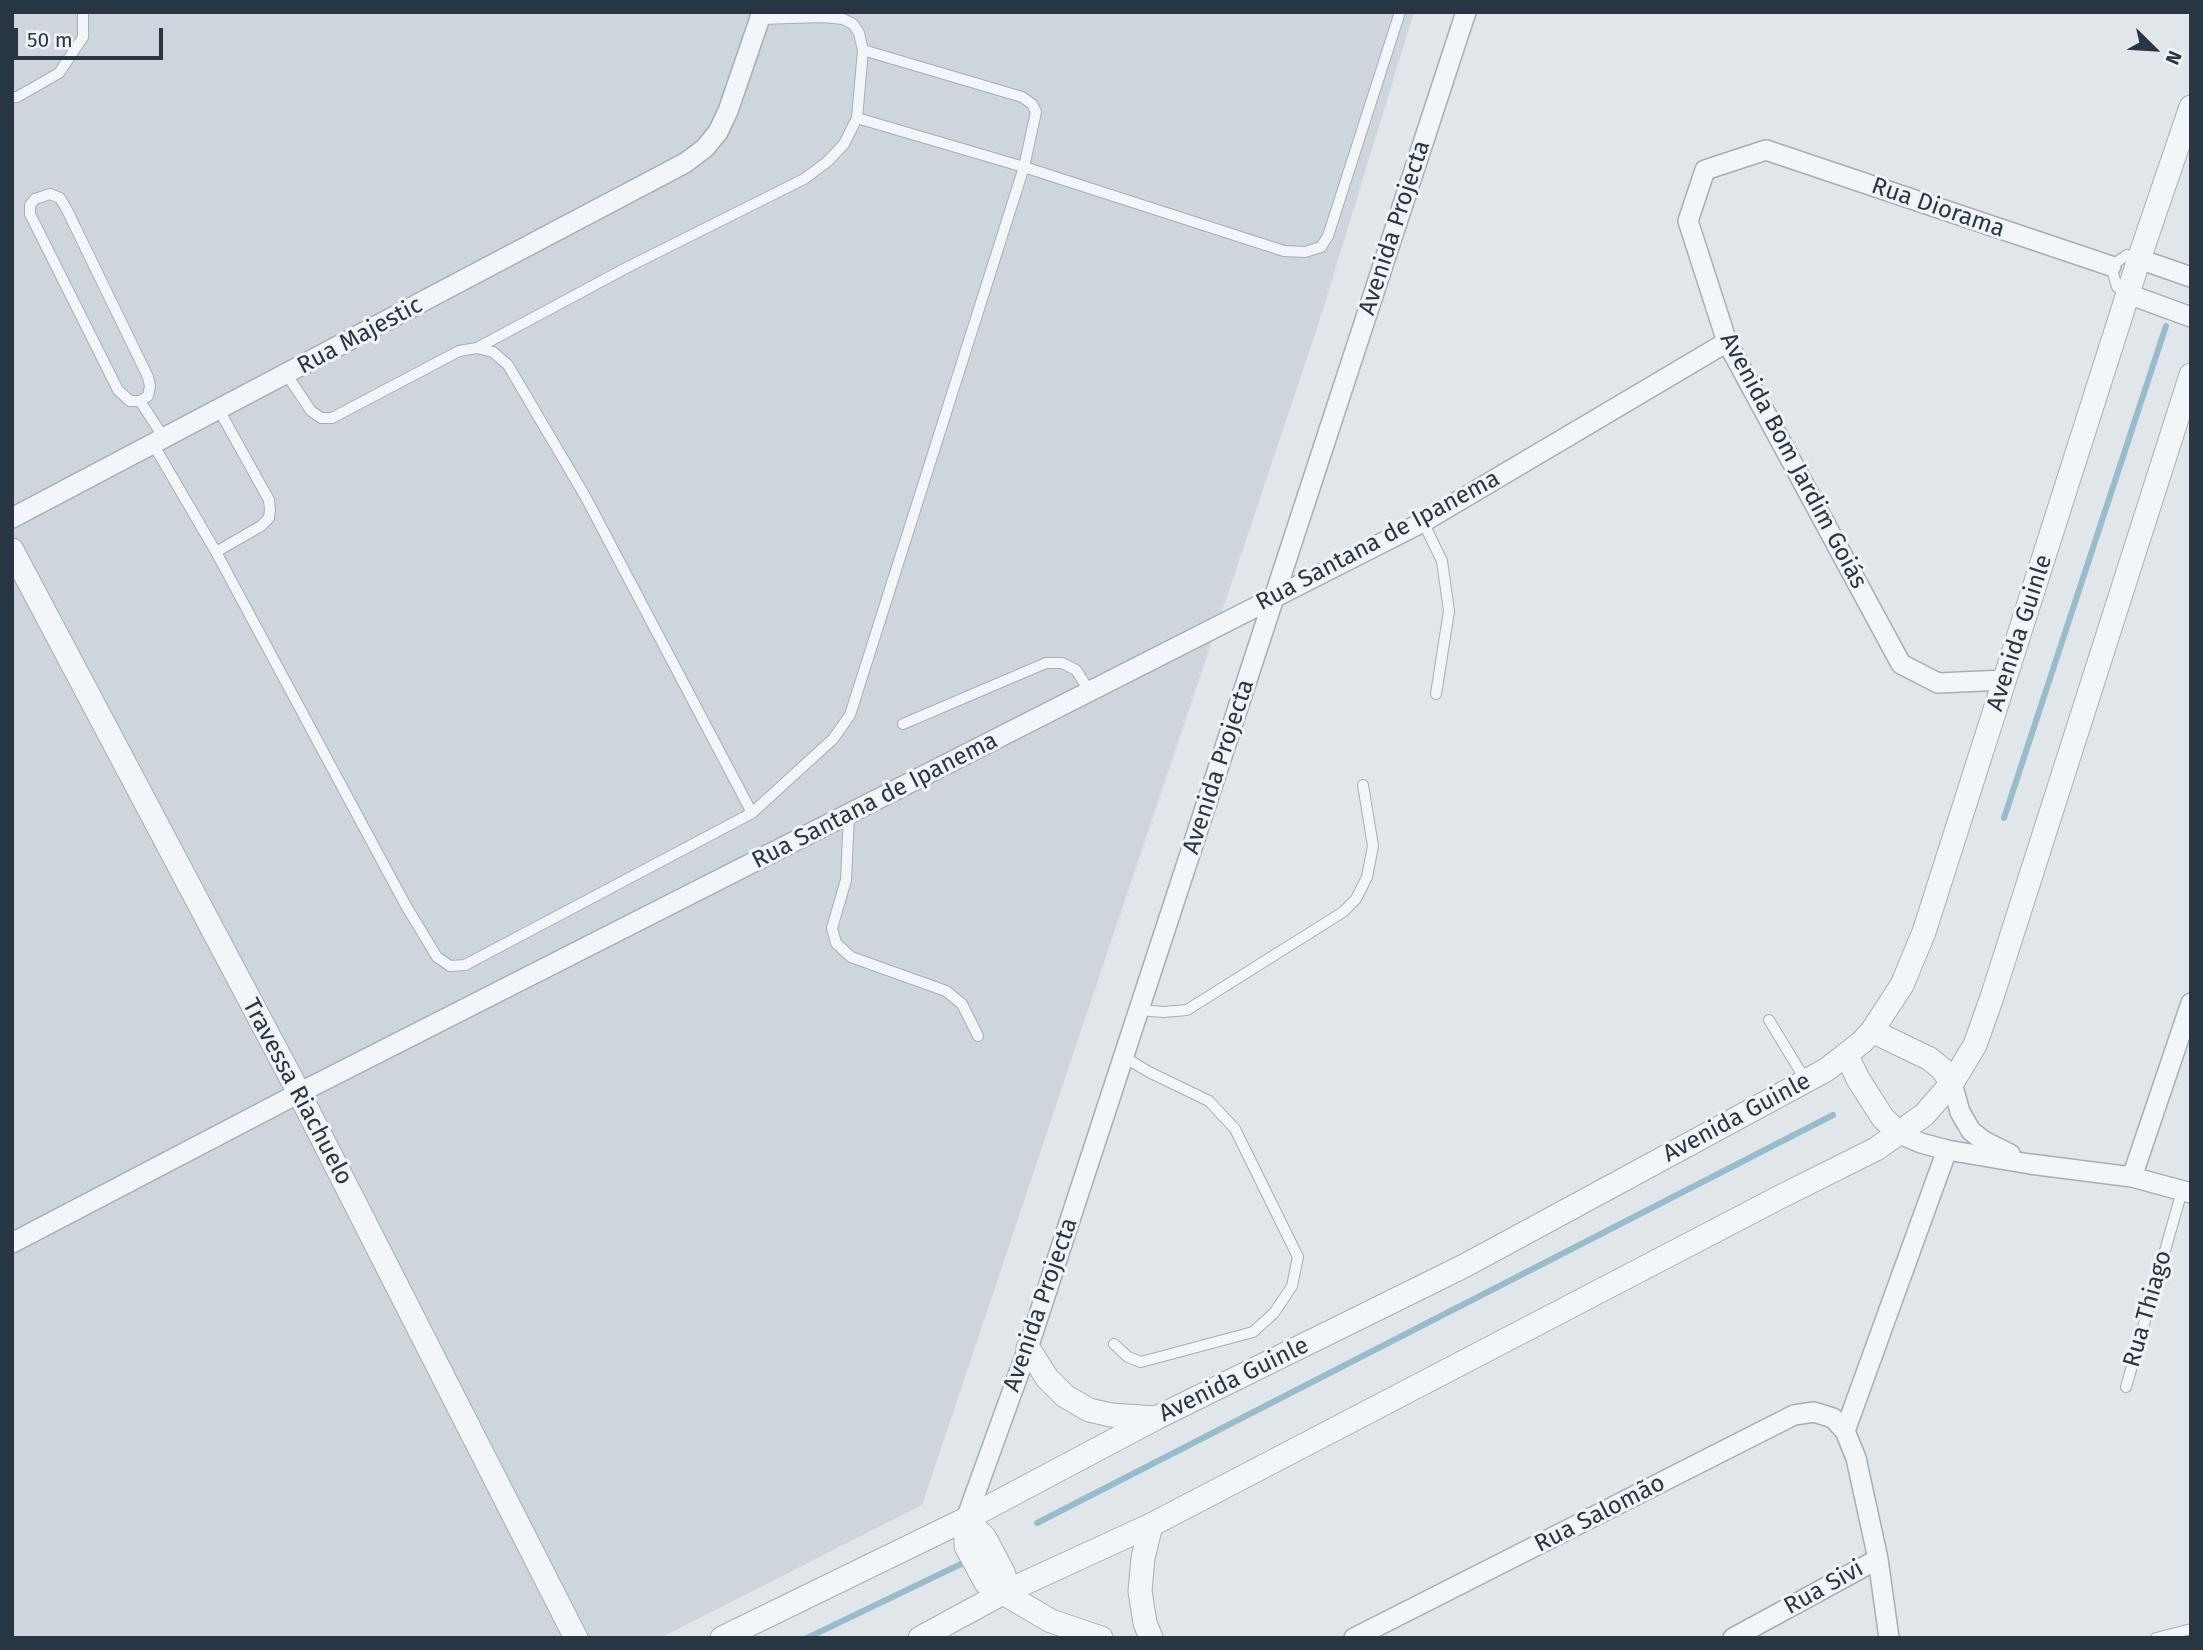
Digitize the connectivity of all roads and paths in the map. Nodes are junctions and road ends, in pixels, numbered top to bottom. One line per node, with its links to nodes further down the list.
1 (83, 12): 6 (lane)
2 (1400, 12): 10 (lane)
3 (1466, 12): 27 (street, Avenida Projecta)
4 (761, 16): 5 (lane); 18 (street, Rua Majestic)
5 (863, 50): 8 (lane); 10 (lane)
6 (12, 97)
7 (2191, 107): 11 (street, Avenida Guinle)
8 (858, 118): 10 (lane); 17 (lane)
9 (1766, 150): 12 (street, Rua Diorama); 16 (street, Avenida Bom Jardim Goiás)
10 (1024, 167): 33 (lane)
11 (2139, 259): 12 (lane); 13 (street); 14 (street, Avenida Guinle)
12 (2110, 266): 14 (lane)
13 (2191, 277)
14 (2128, 294): 15 (street); 28 (street, Avenida Guinle)
15 (2191, 317)
16 (1727, 342): 24 (street, Rua Santana de Ipanema); 28 (street, Avenida Bom Jardim Goiás)
17 (477, 348): 18 (lane); 33 (lane)
18 (287, 374): 21 (street, Rua Majestic)
19 (2191, 375): 43 (street)
20 (140, 401): 20 (lane); 22 (lane)
21 (219, 410): 22 (street, Rua Majestic); 26 (lane)
22 (159, 441): 23 (street, Rua Majestic); 26 (lane)
23 (12, 518)
24 (1423, 522): 27 (street, Rua Santana de Ipanema); 30 (lane)
25 (12, 550): 44 (street, Travessa Riachuelo)
26 (216, 552): 33 (lane)
27 (1275, 598): 29 (street, Rua Santana de Ipanema); 36 (street, Avenida Projecta)
28 (2005, 680): 38 (street, Avenida Guinle)
29 (1090, 692): 31 (lane); 34 (street, Rua Santana de Ipanema)
30 (1436, 694)
31 (903, 724)
32 (1363, 785): 36 (lane)
33 (752, 813)
34 (849, 814): 39 (lane); 44 (street, Rua Santana de Ipanema)
35 (2191, 1003): 48 (street)
36 (1139, 1010): 41 (street, Avenida Projecta)
37 (1769, 1020): 42 (lane)
38 (1872, 1031): 40 (street, Avenida Guinle); 43 (street)
39 (978, 1036)
40 (1847, 1056): 42 (street, Avenida Guinle); 45 (street)
41 (1124, 1057): 51 (lane); 52 (street, Avenida Projecta)
42 (1807, 1081): 54 (street, Avenida Guinle)
43 (1952, 1083): 45 (street); 47 (street)
44 (299, 1093): 50 (street, Rua Santana de Ipanema); 61 (street, Travessa Riachuelo)
45 (1900, 1134): 46 (street); 57 (street)
46 (1947, 1150): 47 (street); 55 (street)
47 (2030, 1164): 48 (street)
48 (2132, 1177): 49 (street)
49 (2186, 1192): 53 (lane, Rua Thiago)
50 (12, 1243)
51 (1114, 1344)
52 (1028, 1348): 54 (street); 56 (street, Avenida Projecta)
53 (2126, 1387)
54 (1156, 1418): 56 (street, Avenida Guinle)
55 (1845, 1432): 58 (street); 66 (street, Rua Salomão)
56 (966, 1520): 59 (street); 62 (street, Avenida Guinle)
57 (1151, 1525): 59 (street); 65 (street)
58 (1878, 1559): 67 (street, Rua Sivi); 68 (street)
59 (1003, 1593): 63 (street); 64 (street)
60 (2191, 1629): 69 (lane)
61 (576, 1638)
62 (722, 1638)
63 (920, 1638)
64 (1101, 1638)
65 (1151, 1638)
66 (1354, 1638)
67 (1733, 1638)
68 (1889, 1638)
69 (2155, 1638)

